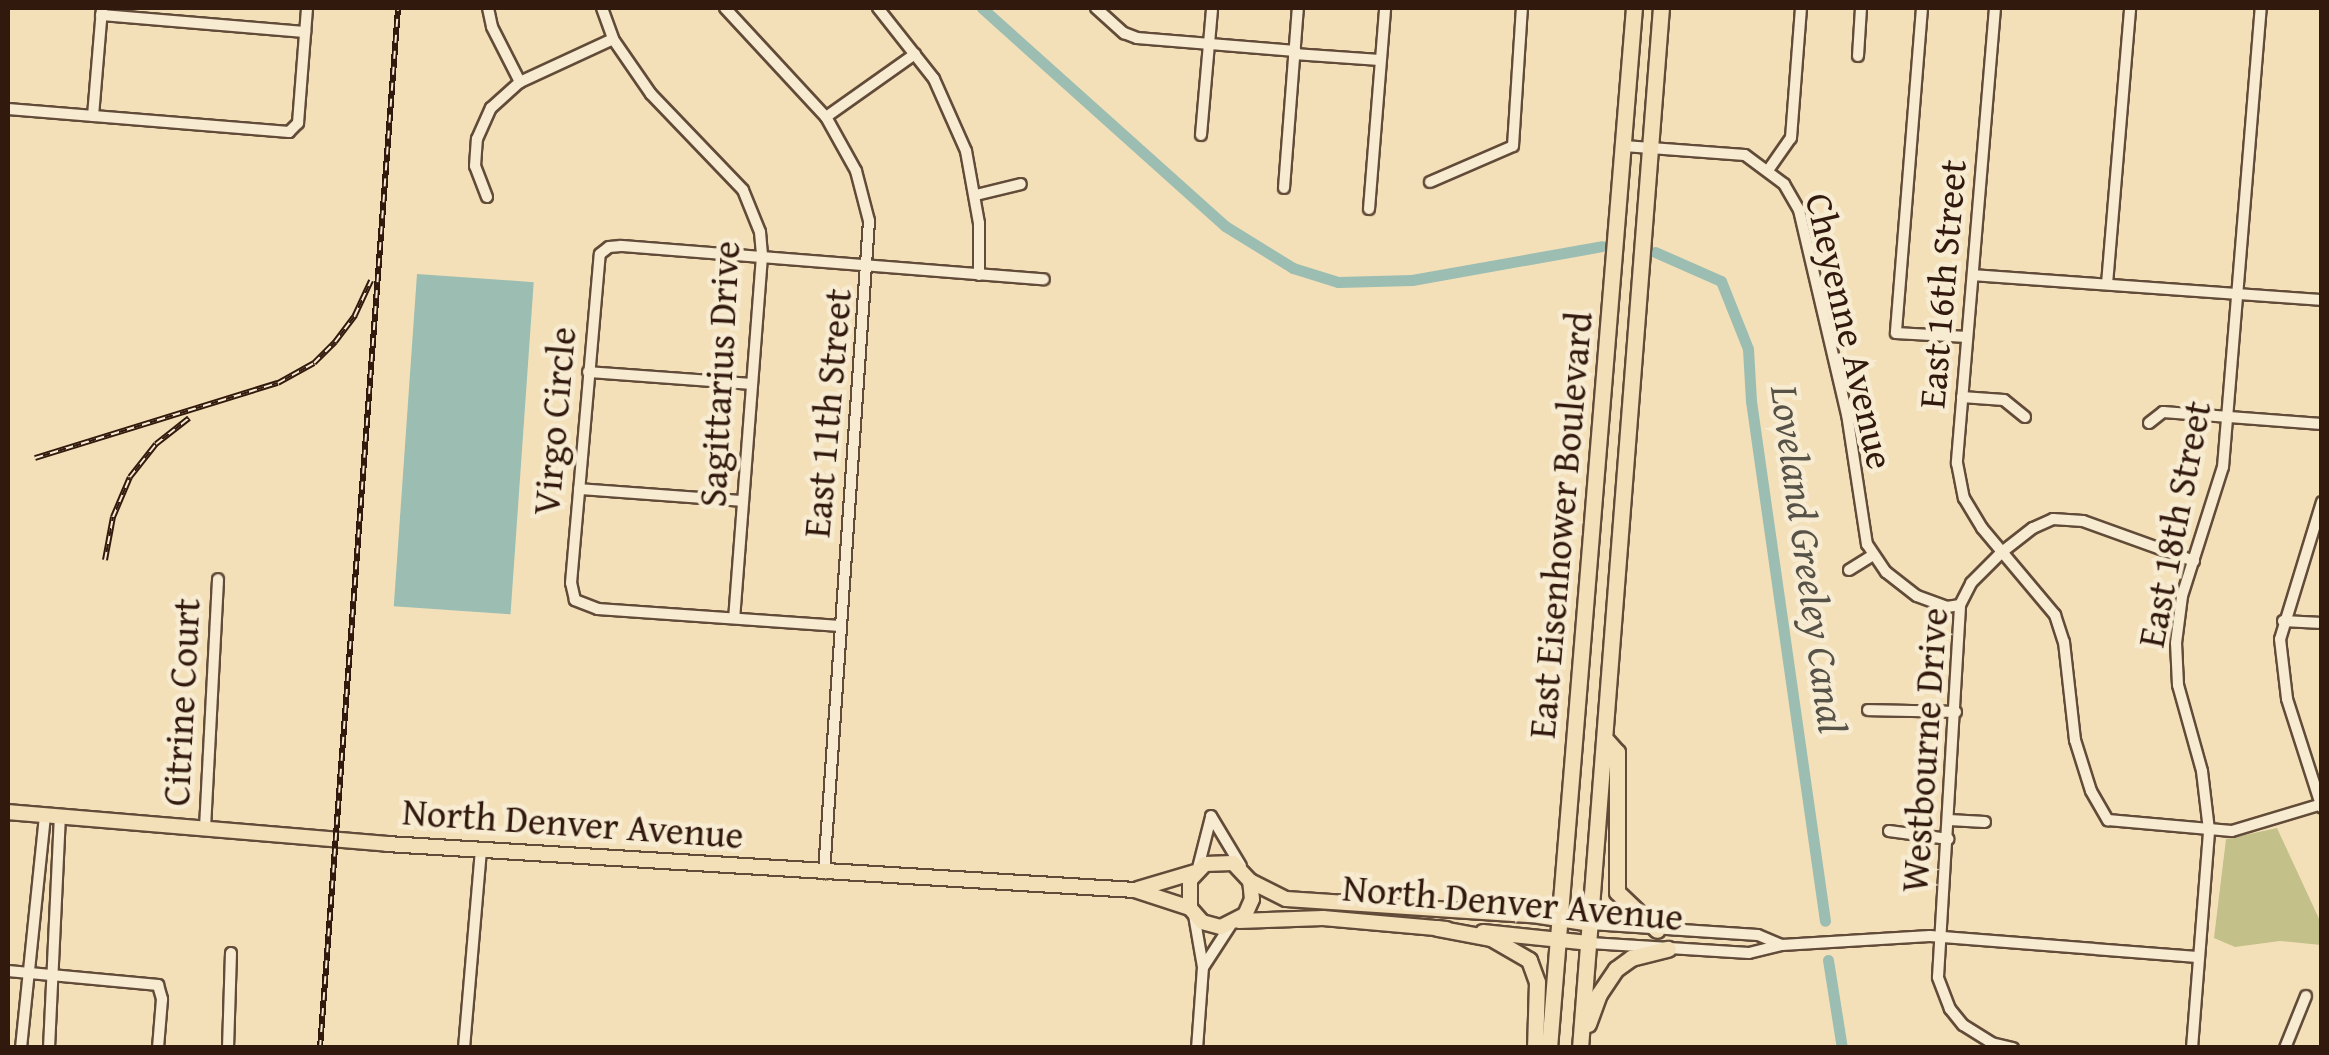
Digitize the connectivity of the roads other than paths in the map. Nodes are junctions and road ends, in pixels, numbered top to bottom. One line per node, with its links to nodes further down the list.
1 (307, 8): 20 (street)
2 (488, 8): 27 (street)
3 (602, 8): 21 (street, Sagittarius Drive)
4 (725, 8): 30 (street, East 11th Street)
5 (878, 8): 24 (street)
6 (1096, 8): 22 (street)
7 (1212, 8): 22 (street)
8 (1298, 8): 23 (street)
9 (1385, 8): 26 (street)
10 (1522, 8): 35 (street)
11 (1634, 8): 32 (highway, East Eisenhower Boulevard)
12 (1661, 8): 33 (highway, East Eisenhower Boulevard)
13 (1801, 8): 34 (street)
14 (1862, 8): 25 (street)
15 (1922, 8): 49 (street)
16 (1995, 8): 44 (street, East 16th Street)
17 (2130, 8): 46 (street)
18 (2260, 8): 47 (street, East 18th Street)
19 (102, 11): 20 (street); 29 (street)
20 (306, 32): 29 (street)
21 (613, 39): 27 (street); 41 (street, Sagittarius Drive)
22 (1209, 44): 23 (street); 31 (street)
23 (1294, 52): 26 (street); 37 (street)
24 (915, 54): 30 (street); 38 (street)
25 (1858, 56)
26 (1380, 60): 40 (street)
27 (520, 82): 39 (street)
28 (8, 109): 29 (street)
29 (93, 116)
30 (826, 117): 42 (street, East 11th Street)
31 (1202, 135)
32 (1624, 146): 33 (street, Cheyenne Avenue); 89 (highway, East Eisenhower Boulevard)
33 (1650, 148): 34 (street, Cheyenne Avenue); 73 (highway, East Eisenhower Boulevard)
34 (1769, 169): 62 (street, Cheyenne Avenue)
35 (1430, 182)
36 (1021, 184): 38 (street)
37 (1284, 188)
38 (976, 195): 43 (street)
39 (487, 197)
40 (1369, 209)
41 (762, 256): 42 (street, Virgo Circle); 50 (street, Virgo Circle); 51 (street, Sagittarius Drive)
42 (870, 268): 43 (street, Virgo Circle); 70 (street, East 11th Street)
43 (979, 275): 45 (street, Virgo Circle)
44 (1973, 275): 46 (street); 49 (street, East 16th Street)
45 (1044, 279)
46 (2107, 284): 47 (street)
47 (2238, 294): 48 (street); 53 (street, East 18th Street)
48 (2322, 300)
49 (1967, 337): 52 (street, East 16th Street)
50 (588, 372): 51 (street); 57 (street, Virgo Circle)
51 (751, 384): 58 (street, Sagittarius Drive)
52 (1962, 397): 54 (street); 61 (street, East 16th Street)
53 (2228, 416): 55 (street); 56 (street); 63 (street, East 18th Street)
54 (2024, 417)
55 (2149, 423)
56 (2322, 424)
57 (579, 489): 58 (street); 67 (street, Virgo Circle)
58 (743, 501): 67 (street, Sagittarius Drive)
59 (2322, 502): 60 (street)
60 (2320, 519): 68 (street)
61 (2002, 552): 63 (street, Westbourne Drive); 66 (street, Westbourne Drive); 80 (street, East 16th Street)
62 (1873, 555): 64 (street); 66 (street)
63 (2194, 561): 80 (street, East 18th Street)
64 (1849, 570)
65 (218, 579): 79 (street, Citrine Court)
66 (1960, 605): 72 (street, Westbourne Drive)
67 (734, 617): 70 (street, Virgo Circle)
68 (2282, 621): 69 (street); 74 (street)
69 (2322, 622)
70 (840, 626): 85 (street, East 11th Street)
71 (1868, 710): 72 (street)
72 (1956, 712): 77 (street, Westbourne Drive)
73 (1606, 741): 91 (highway, East Eisenhower Boulevard); 93 (highway)
74 (2321, 806): 80 (street)
75 (8, 812): 76 (main road, North Denver Avenue)
76 (53, 816): 79 (main road, North Denver Avenue); 103 (street); 104 (street)
77 (1949, 820): 78 (street); 82 (street, Westbourne Drive)
78 (1985, 822)
79 (204, 828): 83 (main road, North Denver Avenue)
80 (2209, 830): 100 (street, East 18th Street)
81 (1889, 831): 82 (street)
82 (1948, 839): 94 (street, Westbourne Drive)
83 (480, 850): 85 (main road, North Denver Avenue); 111 (street)
84 (1196, 871): 86 (main road); 86 (street); 87 (main road, North Denver Avenue); 88 (main road)
85 (824, 873): 87 (main road, North Denver Avenue)
86 (1248, 878): 89 (main road, North Denver Avenue); 90 (main road)
87 (1136, 890): 88 (main road, North Denver Avenue)
88 (1192, 912): 90 (main road); 101 (street)
89 (1560, 919): 91 (main road, North Denver Avenue); 95 (highway, East Eisenhower Boulevard)
90 (1235, 923): 92 (main road, North Denver Avenue); 101 (street)
91 (1591, 924): 93 (street, North Denver Avenue); 96 (highway, East Eisenhower Boulevard)
92 (1437, 928): 95 (main road, North Denver Avenue); 113 (highway)
93 (1658, 930): 97 (street, North Denver Avenue)
94 (1940, 936): 97 (street, North Denver Avenue); 100 (street, North Denver Avenue); 106 (street, Westbourne Drive)
95 (1558, 938): 96 (main road, North Denver Avenue); 114 (highway, East Eisenhower Boulevard)
96 (1590, 943): 98 (street, North Denver Avenue); 115 (highway, East Eisenhower Boulevard)
97 (1782, 945): 98 (street, North Denver Avenue)
98 (1668, 949): 115 (highway)
99 (231, 952): 110 (street)
100 (2197, 957): 116 (street, East 18th Street)
101 (1203, 966): 112 (street)
102 (8, 971): 103 (street)
103 (32, 974): 104 (street); 107 (street)
104 (52, 975): 108 (street); 109 (street)
105 (2306, 996): 117 (street)
106 (2005, 1047)
107 (21, 1048)
108 (49, 1048)
109 (158, 1048)
110 (228, 1048)
111 (464, 1048)
112 (1197, 1048)
113 (1535, 1048)
114 (1548, 1048)
115 (1582, 1048)
116 (2192, 1048)
117 (2285, 1048)

